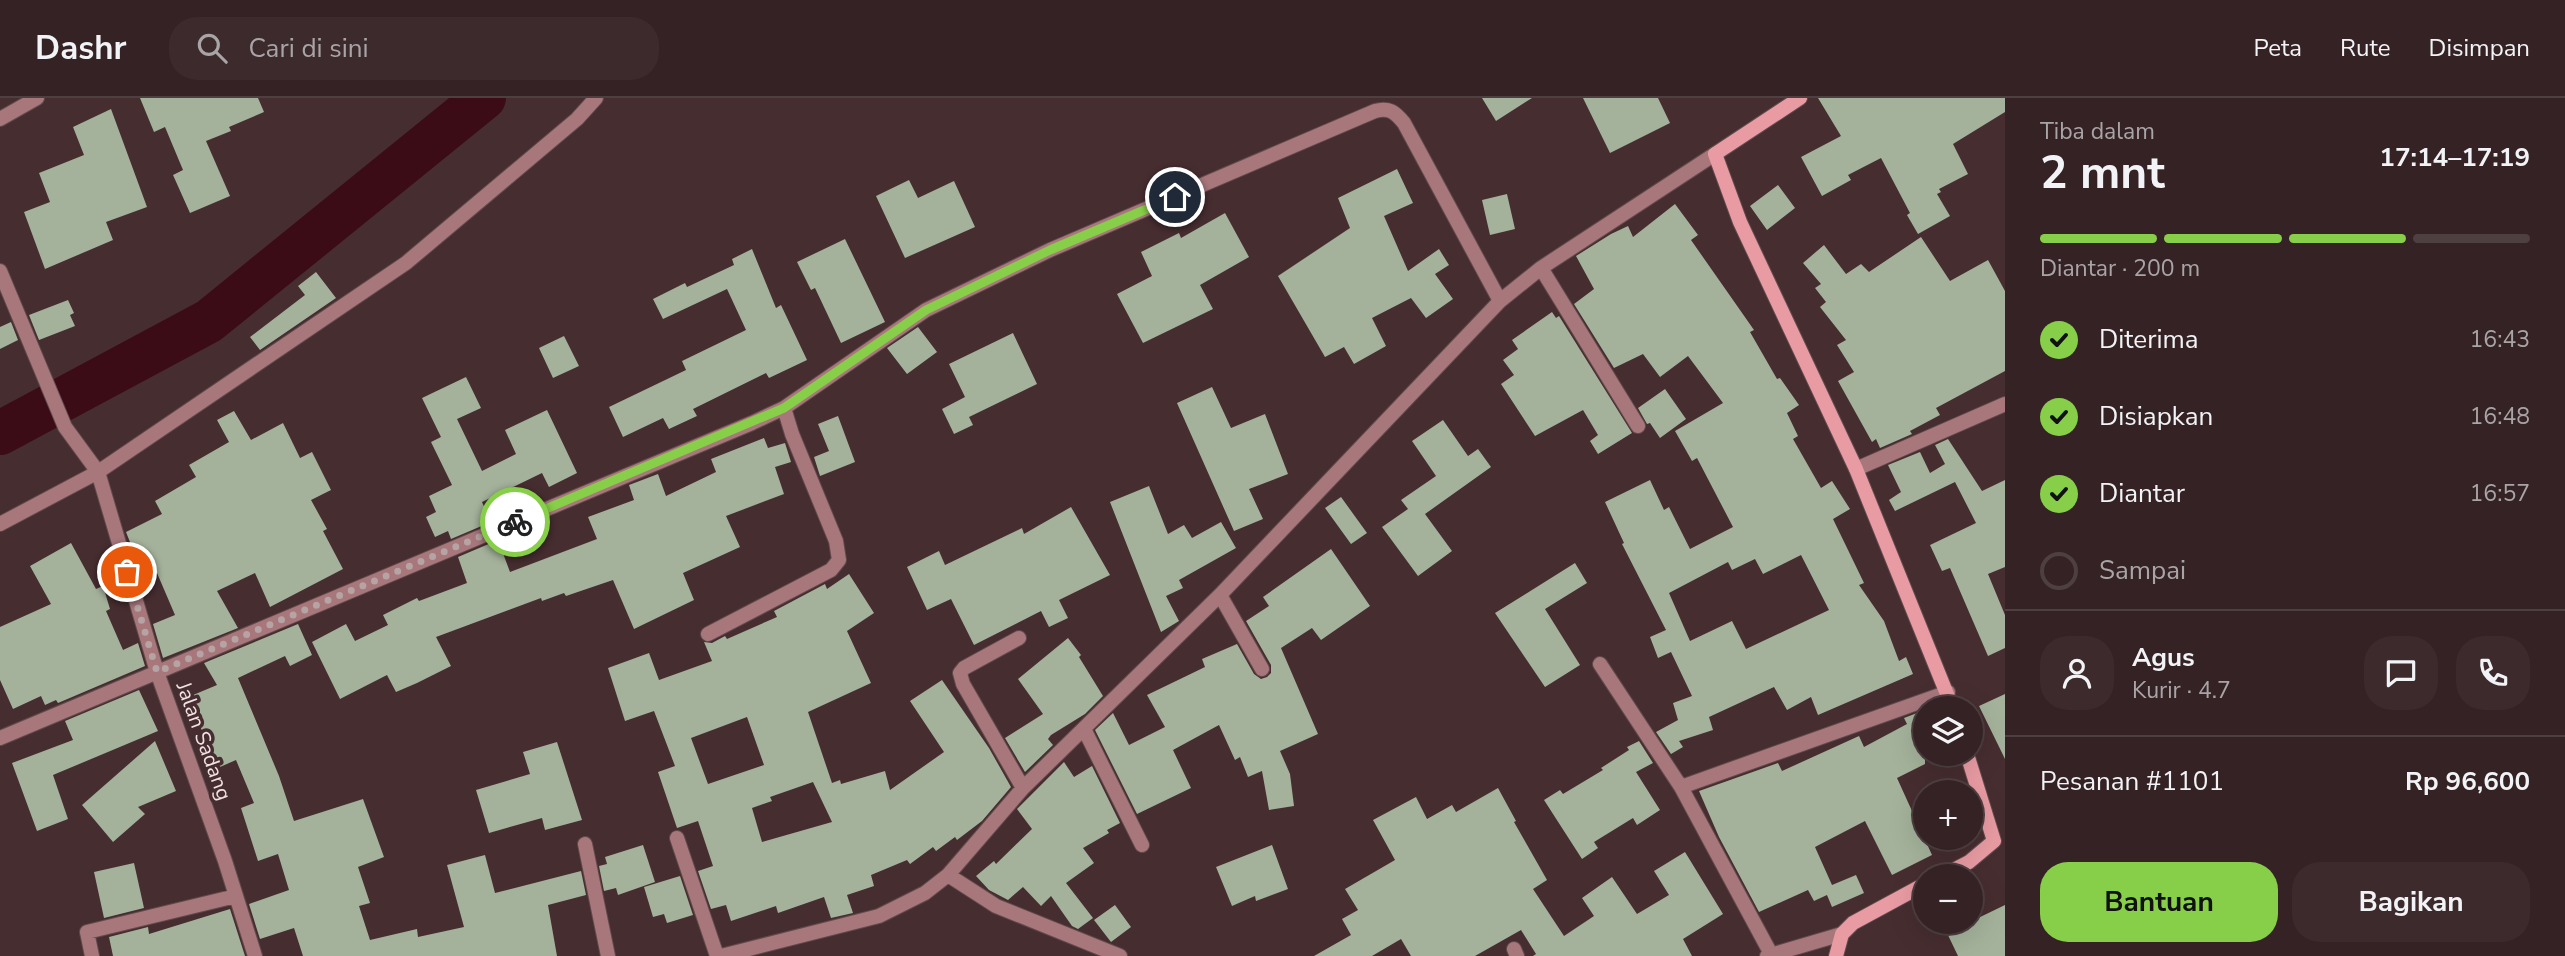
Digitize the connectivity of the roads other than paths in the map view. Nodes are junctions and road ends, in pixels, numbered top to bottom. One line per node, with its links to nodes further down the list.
1 (37, 98): 4 (street)
2 (596, 98): 13 (street)
3 (1800, 98): 5 (street)
4 (0, 119)
5 (1715, 153): 6 (street); 12 (street)
6 (1541, 268): 8 (street); 11 (street)
7 (0, 271): 13 (street, Jalan Sadang)
8 (1500, 301): 10 (street); 15 (street)
9 (2005, 404): 12 (street)
10 (784, 408): 16 (street); 20 (street)
11 (1638, 426)
12 (1856, 469): 21 (street)
13 (98, 472): 14 (street); 20 (street, Jalan Sadang)
14 (0, 524)
15 (1220, 596): 19 (street); 23 (street)
16 (708, 634)
17 (1019, 638): 27 (street)
18 (1600, 664): 26 (street)
19 (1262, 669)
20 (157, 672): 24 (street); 35 (street, Jalan Sadang)
21 (1948, 692): 22 (street); 26 (street)
22 (1949, 696)
23 (1084, 729): 27 (street); 31 (street)
24 (0, 738)
25 (1972, 766): 29 (street)
26 (1681, 787): 37 (street)
27 (1023, 788): 33 (street)
28 (677, 838): 41 (street)
29 (2000, 839): 32 (street)
30 (585, 844): 40 (street)
31 (1142, 845)
32 (1965, 864)
33 (948, 875): 41 (street); 42 (street)
34 (1913, 890): 36 (street)
35 (236, 895): 38 (street); 39 (street, Jalan Sadang)
36 (1842, 934): 37 (street); 43 (street)
37 (1769, 955)
38 (92, 956)
39 (255, 956)
40 (608, 956)
41 (719, 956)
42 (1120, 956)
43 (1836, 956)

